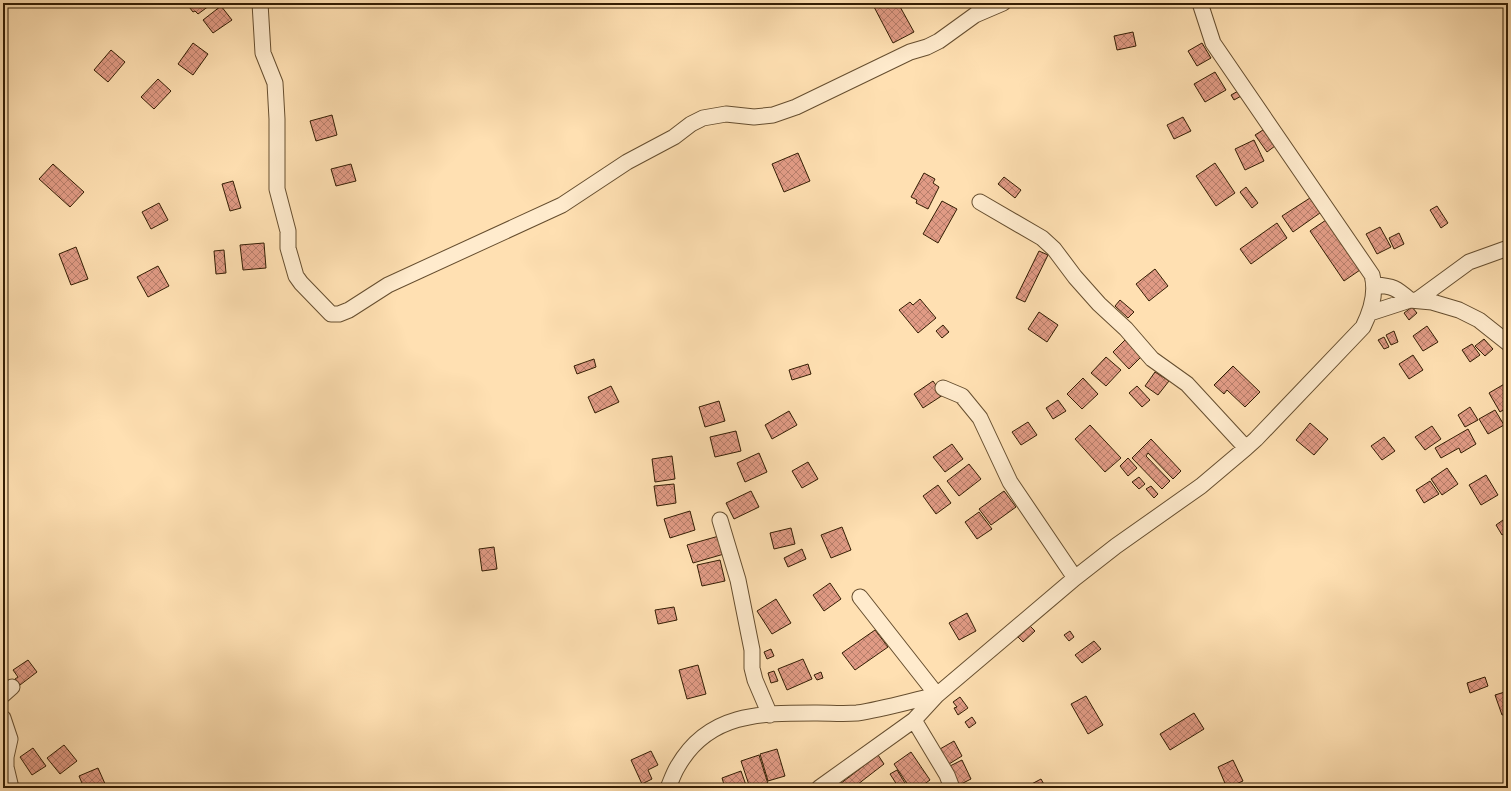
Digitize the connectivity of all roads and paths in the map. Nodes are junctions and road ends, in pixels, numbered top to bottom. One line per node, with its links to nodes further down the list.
1 (260, 3): 2 (street)
2 (1003, 3)
3 (1200, 3): 6 (street)
4 (980, 202): 11 (street)
5 (1508, 248): 7 (street)
6 (1375, 285): 7 (street); 8 (street)
7 (1414, 300): 8 (street); 9 (street)
8 (1370, 312): 11 (street)
9 (1508, 343)
10 (943, 388): 13 (street)
11 (1246, 448): 13 (street)
12 (720, 520): 16 (street)
13 (1075, 578): 15 (street)
14 (860, 597): 15 (street)
15 (937, 695): 16 (street); 18 (street)
16 (770, 715): 20 (street)
17 (3, 718): 19 (street)
18 (914, 720): 21 (street); 22 (street)
19 (11, 788)
20 (668, 788)
21 (819, 788)
22 (952, 788)

